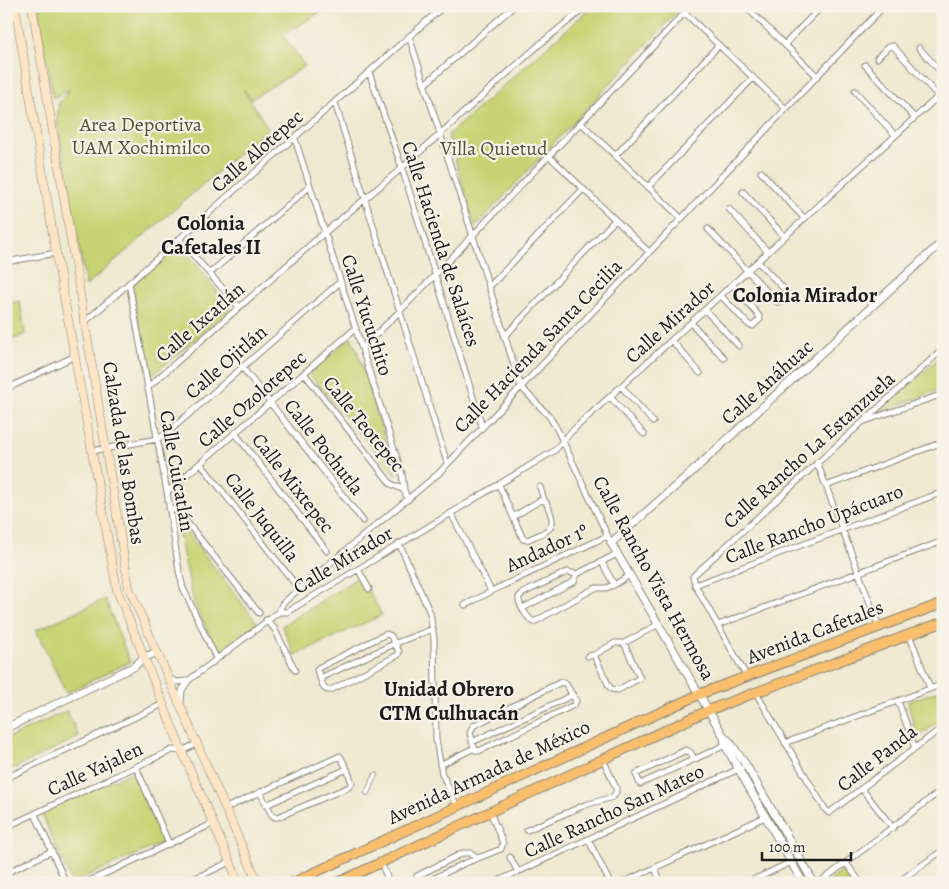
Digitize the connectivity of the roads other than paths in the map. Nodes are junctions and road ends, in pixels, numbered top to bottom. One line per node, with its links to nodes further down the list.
1 (15, 6): 54 (main road, Calzada de las Bombas)
2 (32, 6): 68 (main road, Calzada de las Bombas)
3 (444, 6): 13 (street, Calle Alotepec)
4 (514, 6): 23 (street)
5 (587, 6): 30 (street, Calle Ixcatlán)
6 (691, 6): 12 (street)
7 (745, 6): 11 (street)
8 (757, 6): 11 (street)
9 (822, 6): 14 (street)
10 (884, 6): 21 (street, Calle Hacienda Santa Cecilia)
11 (752, 12): 14 (street)
12 (685, 13): 15 (street); 29 (street)
13 (409, 36): 19 (street, Calle Alotepec); 23 (street)
14 (785, 44): 21 (street)
15 (719, 45): 22 (street); 34 (street)
16 (919, 48): 20 (street)
17 (877, 58): 25 (street)
18 (865, 65): 28 (street)
19 (369, 72): 26 (street, Calle Alotepec); 35 (street, Calle Hacienda de Salaíces)
20 (943, 74)
21 (817, 76): 27 (street, Calle Hacienda Santa Cecilia)
22 (753, 78): 27 (street); 38 (street)
23 (425, 84): 30 (street)
24 (855, 91): 31 (street)
25 (941, 94): 28 (street, Calle Mirador)
26 (335, 103): 32 (street, Calle Alotepec); 41 (street)
27 (786, 109): 43 (street, Calle Hacienda Santa Cecilia)
28 (914, 117): 31 (street, Calle Mirador)
29 (581, 123): 33 (street); 34 (street)
30 (440, 132): 35 (street, Calle Ixcatlán); 48 (street)
31 (895, 135): 44 (street, Calle Mirador)
32 (294, 139): 37 (street, Calle Yucuchito); 50 (street, Calle Alotepec)
33 (549, 156): 39 (street); 48 (street)
34 (615, 156): 38 (street)
35 (402, 168): 41 (street, Calle Ixcatlán); 59 (street, Calle Hacienda de Salaíces)
36 (760, 172): 44 (street)
37 (310, 187): 47 (street, Calle Yucuchito); 58 (street)
38 (648, 187): 43 (street)
39 (583, 189): 45 (street); 63 (street)
40 (743, 192): 49 (street)
41 (364, 200): 47 (street, Calle Ixcatlán); 67 (street)
42 (729, 209): 53 (street)
43 (681, 218): 52 (street, Calle Hacienda Santa Cecilia)
44 (804, 218): 49 (street, Calle Mirador)
45 (616, 220): 52 (street); 71 (street)
46 (708, 229): 57 (street)
47 (324, 233): 60 (street, Calle Yucuchito); 65 (street, Calle Ixcatlán)
48 (473, 235): 59 (street); 63 (street)
49 (784, 236): 53 (street, Calle Mirador)
50 (179, 238): 58 (street); 61 (street, Calle Alotepec)
51 (943, 241): 117 (street, Calle Anáhuac)
52 (649, 252): 82 (street, Calle Hacienda Santa Cecilia)
53 (768, 252): 56 (street, Calle Mirador)
54 (56, 253): 55 (street); 76 (main road, Calzada de las Bombas)
55 (6, 262)
56 (758, 262): 57 (street, Calle Mirador); 57 (street)
57 (748, 272): 62 (street, Calle Mirador)
58 (210, 273): 65 (street)
59 (435, 274): 67 (street); 90 (street, Calle Hacienda de Salaíces)
60 (340, 282): 70 (street, Calle Yucuchito); 78 (street, Calle Ojitlán)
61 (129, 283): 68 (street, Calle Alotepec); 83 (street, Calle Cuicatlán)
62 (733, 285): 64 (street, Calle Mirador); 64 (street)
63 (489, 287): 71 (street)
64 (721, 296): 66 (street, Calle Mirador)
65 (239, 307): 83 (street, Calle Ixcatlán)
66 (705, 310): 69 (street, Calle Mirador); 73 (street)
67 (400, 313): 74 (street); 99 (street)
68 (86, 321): 96 (main road, Calzada de las Bombas)
69 (691, 323): 72 (street, Calle Mirador); 77 (street)
70 (356, 328): 74 (street, Calle Yucuchito); 79 (street, Calle Ozolotepec)
71 (504, 337): 82 (street)
72 (672, 341): 80 (street); 81 (street, Calle Mirador)
73 (739, 346)
74 (362, 348): 104 (street, Calle Yucuchito)
75 (943, 349): 89 (street, Calle Rancho La Estanzuela)
76 (75, 356): 84 (street); 97 (main road, Calzada de las Bombas)
77 (724, 358)
78 (242, 368): 87 (street, Calle Pochutla); 93 (street, Calle Ojitlán)
79 (304, 373): 87 (street, Calle Ozolotepec); 104 (street, Calle Teotepec)
80 (700, 373)
81 (621, 386): 86 (street, Calle Mirador); 88 (street)
82 (521, 387): 90 (street, Calle Hacienda Santa Cecilia); 94 (street, Calle Rancho Vista Hermosa)
83 (147, 388): 93 (street, Calle Cuicatlán)
84 (6, 389)
85 (943, 394): 89 (street)
86 (610, 397): 92 (street); 94 (street, Calle Mirador)
87 (270, 403): 91 (street, Calle Ozolotepec); 112 (street, Calle Pochutla)
88 (653, 422)
89 (862, 422): 98 (street, Calle Rancho La Estanzuela)
90 (482, 426): 99 (street, Calle Hacienda Santa Cecilia)
91 (235, 433): 100 (street, Calle Ozolotepec); 118 (street, Calle Mixtepec)
92 (644, 434)
93 (157, 439): 96 (street, Calle Ojitlán); 105 (street, Calle Cuicatlán)
94 (562, 442): 101 (street, Calle Mirador); 114 (street, Calle Rancho Vista Hermosa)
95 (943, 442): 102 (street)
96 (106, 448): 97 (street, Calle Ojitlán); 134 (main road, Calzada de las Bombas)
97 (92, 451): 136 (main road, Calzada de las Bombas)
98 (817, 462): 102 (street); 126 (street, Calle Rancho La Estanzuela)
99 (447, 463): 107 (street, Calle Hacienda Santa Cecilia)
100 (201, 464): 105 (street, Calle Ozolotepec); 127 (street, Calle Juquilla)
101 (499, 485): 110 (street, Calle Mirador); 111 (street)
102 (826, 486): 113 (street)
103 (540, 487): 108 (street)
104 (404, 490): 107 (street, Calle Yucuchito)
105 (167, 492): 109 (street, Calle Cuicatlán)
106 (943, 492): 113 (street, Calle Rancho Upácuaro)
107 (408, 500): 127 (street, Calle Hacienda Santa Cecilia)
108 (544, 500): 111 (street); 111 (street)
109 (169, 508): 135 (street); 148 (street, Calle Cuicatlán)
110 (451, 513): 116 (street, Calle Mirador); 129 (street)
111 (513, 517)
112 (363, 521)
113 (842, 530): 122 (street); 126 (street, Calle Rancho Upácuaro)
114 (607, 536): 117 (street, Calle Rancho Vista Hermosa); 129 (street, Andador 1º)
115 (943, 541): 122 (street)
116 (399, 543): 121 (street, Calle Mirador); 142 (street)
117 (611, 543): 119 (street, Calle Rancho Vista Hermosa)
118 (327, 551)
119 (617, 554): 120 (street); 124 (street, Calle Rancho Vista Hermosa)
120 (602, 562): 123 (street); 125 (street)
121 (358, 569): 128 (street); 133 (street, Calle Mirador)
122 (859, 572): 140 (street); 141 (street)
123 (577, 574): 132 (street); 132 (street)
124 (630, 575): 125 (street); 139 (street, Calle Rancho Vista Hermosa)
125 (614, 584): 132 (street)
126 (695, 584): 140 (street)
127 (299, 589): 133 (street, Calle Hacienda Santa Cecilia)
128 (369, 589)
129 (491, 591): 131 (street, Andador 1º)
130 (943, 603): 141 (main road, Avenida Cafetales)
131 (465, 605)
132 (523, 608)
133 (279, 612): 137 (street, Calle Hacienda Santa Cecilia)
134 (139, 613): 136 (main road); 146 (main road, Calzada de las Bombas)
135 (259, 613)
136 (127, 619): 147 (main road, Calzada de las Bombas)
137 (266, 620): 148 (street, Calle Hacienda Santa Cecilia); 149 (street)
138 (943, 622): 143 (main road, Avenida Cafetales)
139 (659, 624): 144 (street); 157 (street, Calle Rancho Vista Hermosa)
140 (718, 625): 151 (street)
141 (879, 627): 151 (main road, Avenida Cafetales)
142 (433, 629): 145 (street); 173 (street)
143 (909, 635): 155 (street); 156 (main road, Avenida Cafetales)
144 (624, 642): 144 (street)
145 (396, 643): 152 (street); 152 (street); 152 (street)
146 (157, 652): 147 (street); 150 (main road, Calzada de las Bombas)
147 (143, 658): 160 (main road, Calzada de las Bombas); 164 (street)
148 (216, 658): 153 (street, Calle Hacienda Santa Cecilia)
149 (295, 670)
150 (168, 677): 153 (street); 161 (main road, Calzada de las Bombas)
151 (747, 677): 157 (main road, Avenida Cafetales)
152 (320, 678)
153 (190, 680): 161 (street, Calle Hacienda Santa Cecilia)
154 (943, 684): 155 (street)
155 (930, 688): 159 (street)
156 (756, 693): 162 (main road, Avenida Cafetales); 167 (street)
157 (700, 694): 162 (street, Calle Rancho Vista Hermosa); 184 (main road, Avenida Armada de México)
158 (572, 695): 168 (street); 168 (street); 168 (street)
159 (898, 701): 167 (street); 169 (street)
160 (163, 704): 170 (main road, Calzada de las Bombas); 178 (street)
161 (181, 706): 166 (main road, Calzada de las Bombas)
162 (709, 710): 165 (street, Calle Rancho Vista Hermosa); 171 (main road, Avenida Armada de México)
163 (943, 727): 169 (street, Calle Panda)
164 (6, 728)
165 (727, 741): 172 (street); 175 (street, Calle Rancho Vista Hermosa)
166 (198, 743): 170 (street, Calle Yajalen); 185 (main road, Calzada de las Bombas)
167 (785, 743): 179 (street, Calle Panda)
168 (473, 745): 173 (street)
169 (915, 748): 179 (street, Calle Panda)
170 (182, 751): 174 (street, Calle Yajalen); 189 (main road, Calzada de las Bombas)
171 (603, 759): 186 (main road, Avenida Armada de México); 192 (street)
172 (694, 759): 172 (street)
173 (440, 765): 184 (street)
174 (136, 767): 187 (street, Calle Yajalen); 196 (street)
175 (742, 767): 188 (street, Calle Rancho Vista Hermosa); 193 (street, Calle Rancho Vista Hermosa); 194 (street, Calle Rancho San Mateo)
176 (347, 769): 181 (street); 183 (street); 183 (street)
177 (375, 775): 182 (street)
178 (6, 778)
179 (862, 789): 191 (street)
180 (943, 789): 191 (street)
181 (260, 792): 183 (street); 185 (street)
182 (368, 793)
183 (266, 805)
184 (457, 806): 213 (main road, Avenida Armada de México)
185 (226, 808): 212 (main road, Calzada de las Bombas)
186 (490, 812): 199 (street); 202 (main road, Avenida Armada de México)
187 (35, 814): 190 (street, Calle Yajalen); 198 (street)
188 (765, 817): 195 (street, Calle Rancho Vista Hermosa); 205 (street)
189 (212, 824): 196 (street); 201 (main road, Calzada de las Bombas)
190 (6, 827)
191 (892, 828): 204 (street)
192 (527, 830)
193 (787, 836): 195 (street); 224 (street, Calle Rancho Vista Hermosa)
194 (588, 839): 206 (street, Calle Rancho San Mateo); 219 (street)
195 (779, 840): 203 (street, Calle Rancho Vista Hermosa)
196 (169, 844): 209 (street)
197 (943, 850): 227 (street)
198 (52, 851): 207 (street); 208 (street)
199 (478, 858): 216 (street); 217 (street)
200 (510, 858): 206 (street)
201 (230, 862): 210 (street); 211 (main road, Calzada de las Bombas)
202 (381, 862): 214 (main road, Avenida Armada de México); 215 (street)
203 (791, 862): 222 (street); 223 (street, Calle Rancho Vista Hermosa)
204 (846, 863): 225 (street); 226 (street)
205 (654, 868): 220 (street); 221 (street)
206 (518, 872): 218 (street, Calle Rancho San Mateo)
207 (6, 873)
208 (66, 883)
209 (84, 883)
210 (185, 883)
211 (239, 883)
212 (258, 883)
213 (292, 883)
214 (337, 883)
215 (389, 883)
216 (418, 883)
217 (425, 883)
218 (494, 883)
219 (610, 883)
220 (622, 883)
221 (661, 883)
222 (748, 883)
223 (803, 883)
224 (814, 883)
225 (819, 883)
226 (861, 883)
227 (897, 883)

